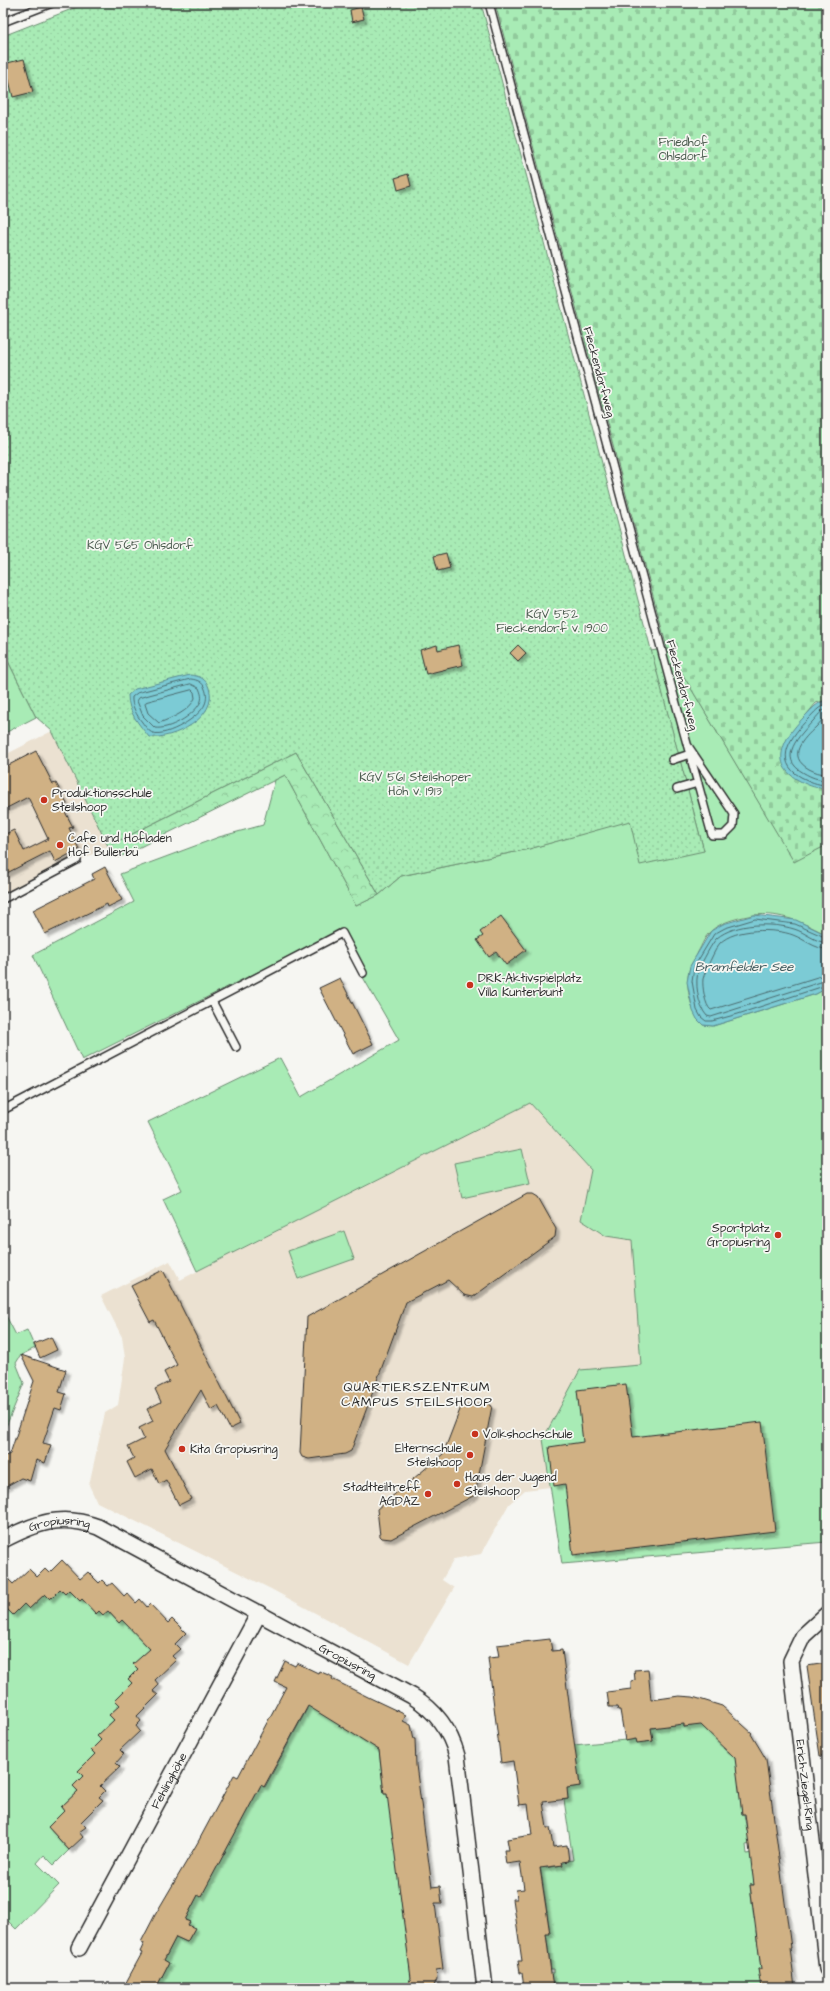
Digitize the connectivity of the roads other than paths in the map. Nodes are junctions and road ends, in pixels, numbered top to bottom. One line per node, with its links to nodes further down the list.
1 (52, 3): 3 (lane)
2 (489, 3): 4 (lane, Fieckendorfweg)
3 (3, 22)
4 (688, 746): 5 (lane, Fieckendorfweg); 7 (lane, Fieckendorfweg)
5 (690, 754): 6 (lane); 7 (lane, Fieckendorfweg)
6 (672, 760)
7 (698, 783): 8 (lane)
8 (677, 789)
9 (77, 860): 10 (lane)
10 (3, 899)
11 (363, 973): 12 (lane)
12 (212, 1001): 13 (lane); 14 (lane)
13 (236, 1047)
14 (3, 1110)
15 (3, 1540): 16 (street, Gropiusring)
16 (259, 1613): 18 (street, Fehlinghöhe); 20 (street, Gropiusring)
17 (827, 1614): 19 (street, Erich-Ziegel-Ring)
18 (79, 1948)
19 (827, 1969)
20 (485, 1988)

